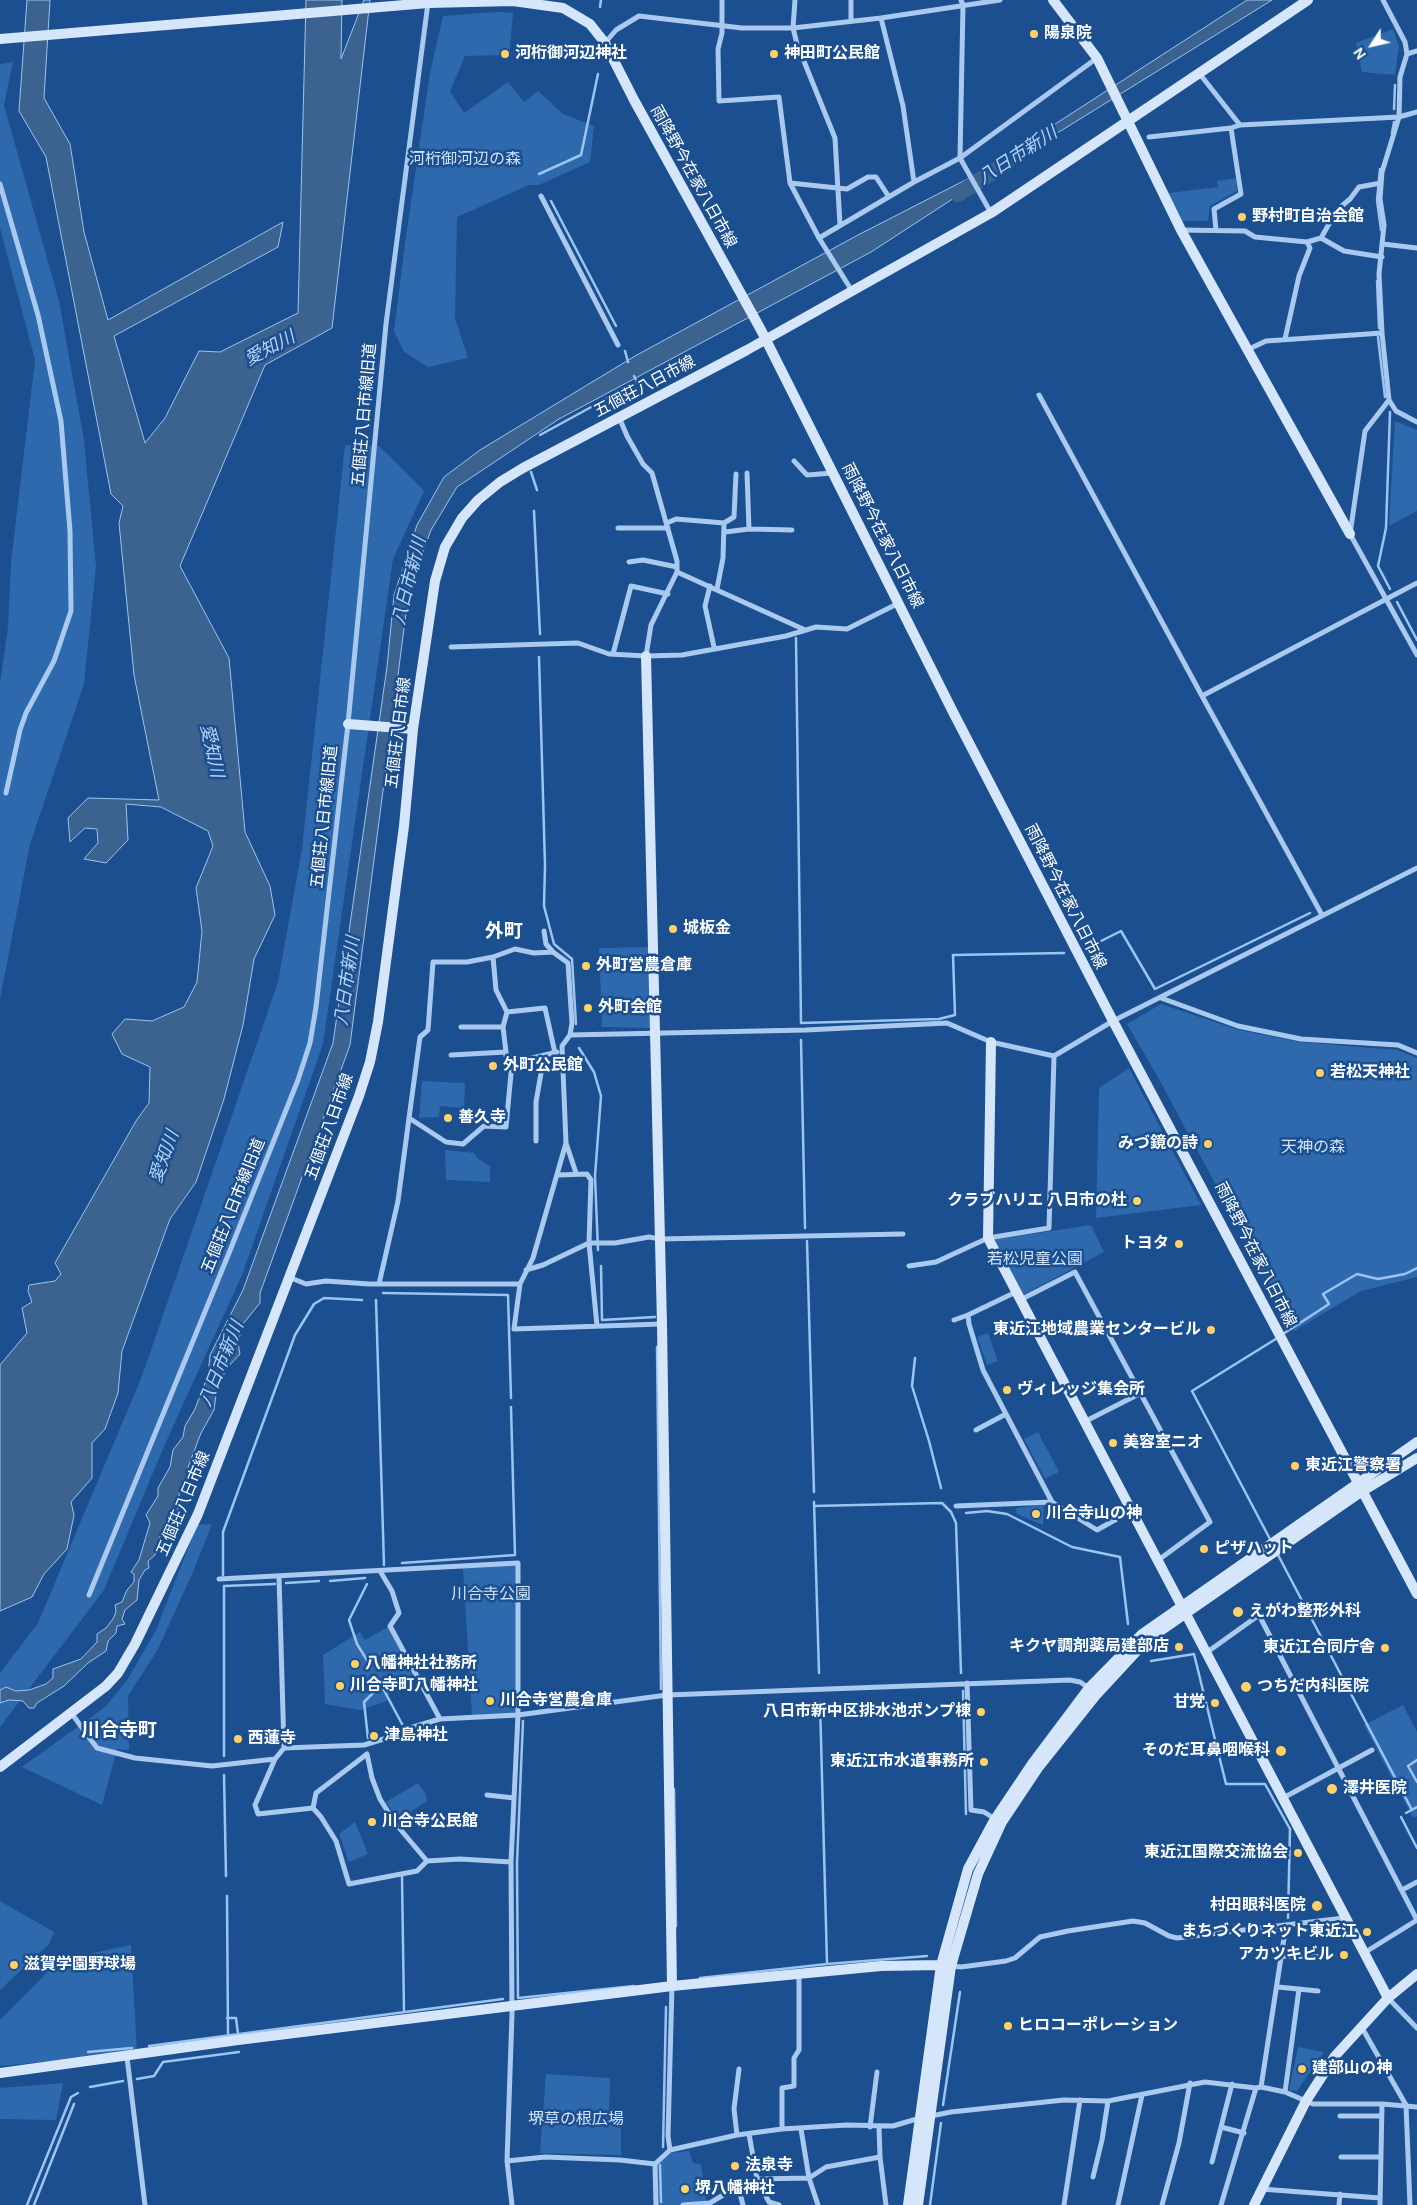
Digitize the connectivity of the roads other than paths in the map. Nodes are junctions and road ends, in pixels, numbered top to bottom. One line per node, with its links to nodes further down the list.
1 (722, 0): 12 (street)
2 (794, 0): 13 (street)
3 (851, 0): 11 (street)
4 (1000, 0): 9 (street)
5 (1053, 0): 18 (street)
6 (1308, 0): 19 (street, 五個荘八日市線)
7 (1383, 0): 17 (street)
8 (428, 1): 14 (street, 雨降野今在家八日市線); 15 (street, 雨降野今在家八日市線); 80 (street, 五個荘八日市線旧道)
9 (962, 2): 10 (street); 26 (street)
10 (881, 18): 11 (street); 28 (street)
11 (851, 20): 13 (street)
12 (722, 26): 13 (street); 15 (street); 27 (street)
13 (794, 28): 31 (street)
14 (0, 39)
15 (605, 43): 46 (street, 雨降野今在家八日市線)
16 (1417, 51): 17 (street)
17 (1407, 54): 21 (street)
18 (1096, 58): 22 (street); 26 (street)
19 (1198, 72): 22 (street, 五個荘八日市線); 23 (street)
20 (1417, 112): 21 (street)
21 (1399, 117): 23 (street); 29 (street)
22 (1127, 121): 34 (street, 五個荘八日市線); 36 (street)
23 (1240, 125): 24 (street)
24 (1231, 128): 25 (street); 37 (street)
25 (1149, 137)
26 (960, 158): 28 (street); 34 (street)
27 (790, 182): 31 (street); 38 (street)
28 (914, 182): 33 (street)
29 (1380, 183): 39 (street); 41 (street)
30 (0, 184): 82 (street)
31 (839, 188): 33 (street); 35 (street)
32 (541, 196): 48 (street)
33 (889, 197): 35 (street)
34 (991, 213): 44 (street, 五個荘八日市線)
35 (840, 224): 38 (street)
36 (1181, 230): 37 (street); 49 (street)
37 (1216, 230): 40 (street)
38 (819, 238): 44 (street)
39 (1321, 238): 40 (street); 43 (street)
40 (1307, 242): 47 (street)
41 (1383, 244): 42 (street); 43 (street)
42 (1417, 248)
43 (1382, 257): 45 (street)
44 (852, 291): 46 (street, 五個荘八日市線)
45 (1382, 333): 47 (street); 51 (street)
46 (763, 335): 52 (street, 五個荘八日市線); 56 (street, 雨降野今在家八日市線)
47 (1285, 339): 49 (street)
48 (618, 345)
49 (1246, 350): 64 (street)
50 (1039, 396): 79 (street)
51 (1389, 400): 53 (street); 64 (street)
52 (619, 417): 59 (street); 81 (street, 五個荘八日市線)
53 (1417, 422)
54 (794, 461): 56 (street)
55 (747, 473): 61 (street)
56 (834, 473): 72 (street, 雨降野今在家八日市線)
57 (736, 474): 58 (street)
58 (724, 523): 59 (street); 63 (street)
59 (668, 526): 60 (street); 66 (street)
60 (618, 528)
61 (749, 529): 62 (street); 63 (street)
62 (792, 530)
63 (725, 532): 69 (street)
64 (1350, 534): 71 (street)
65 (630, 562): 66 (street)
66 (677, 570): 68 (street); 70 (street)
67 (1417, 583): 71 (street)
68 (710, 586): 69 (street); 75 (street)
69 (716, 589): 73 (street)
70 (668, 594): 76 (street); 78 (street)
71 (1387, 600): 77 (street); 79 (street)
72 (899, 603): 73 (street); 90 (street, 雨降野今在家八日市線)
73 (803, 629): 75 (street)
74 (451, 647): 76 (street)
75 (714, 647): 78 (street)
76 (613, 654): 78 (street)
77 (1417, 655)
78 (646, 656): 93 (street)
79 (1202, 696): 84 (street)
80 (353, 724): 81 (street); 138 (street, 五個荘八日市線旧道)
81 (409, 729): 115 (street, 五個荘八日市線)
82 (6, 793)
83 (1417, 868): 84 (street)
84 (1322, 915): 88 (street)
85 (544, 931): 86 (street)
86 (553, 952): 87 (street); 94 (street)
87 (493, 957): 89 (street); 104 (street)
88 (1161, 998): 90 (street); 98 (street)
89 (507, 1012): 92 (street); 99 (street)
90 (1113, 1022): 102 (street); 129 (street, 雨降野今在家八日市線)
91 (461, 1027): 92 (street)
92 (503, 1027): 97 (street)
93 (654, 1034): 94 (street); 95 (street); 111 (street)
94 (570, 1035): 96 (street)
95 (991, 1042): 102 (street); 110 (street)
96 (562, 1046): 99 (street); 106 (street)
97 (506, 1052): 100 (street); 103 (street)
98 (1417, 1053)
99 (555, 1054): 101 (street)
100 (451, 1055)
101 (544, 1056): 103 (street); 105 (street)
102 (1054, 1056): 110 (street)
103 (512, 1063): 104 (street)
104 (410, 1118): 116 (street)
105 (536, 1141)
106 (566, 1142): 107 (street); 108 (street)
107 (576, 1173): 108 (street); 112 (street)
108 (558, 1175): 114 (street)
109 (903, 1234): 111 (street)
110 (988, 1238): 113 (street); 118 (street)
111 (660, 1239): 112 (street); 121 (street)
112 (589, 1243): 114 (street); 122 (street)
113 (909, 1266)
114 (526, 1270): 117 (street)
115 (291, 1278): 116 (street); 144 (street, 五個荘八日市線)
116 (379, 1284): 117 (street)
117 (520, 1284): 122 (street)
118 (1018, 1296): 119 (street); 123 (street); 125 (street)
119 (968, 1315): 120 (street); 124 (street)
120 (954, 1320)
121 (662, 1324): 122 (street); 143 (street)
122 (597, 1326)
123 (1142, 1393): 125 (street); 133 (street)
124 (1006, 1414): 126 (street); 130 (street)
125 (1084, 1422): 132 (street)
126 (976, 1430)
127 (1417, 1442): 129 (street)
128 (1417, 1458): 129 (street)
129 (1359, 1488): 137 (street, 雨降野今在家八日市線); 139 (street)
130 (1052, 1502): 131 (street); 132 (street)
131 (956, 1506)
132 (1132, 1511): 133 (street)
133 (1156, 1561): 139 (street)
134 (380, 1571): 135 (street); 145 (street); 146 (street)
135 (279, 1576): 136 (street); 148 (street)
136 (218, 1580)
137 (1417, 1594)
138 (89, 1595)
139 (1183, 1610): 140 (street); 142 (street); 168 (street)
140 (1205, 1653): 153 (street); 156 (street)
141 (967, 1683): 142 (street); 143 (street); 158 (street)
142 (1089, 1688): 158 (street)
143 (667, 1694): 145 (street); 171 (street)
144 (72, 1714): 151 (street); 152 (street, 五個荘八日市線)
145 (518, 1715): 146 (street); 155 (street)
146 (440, 1719): 147 (street)
147 (364, 1745): 148 (street); 150 (street)
148 (284, 1748): 151 (street)
149 (1372, 1750): 153 (street)
150 (367, 1754): 157 (street); 159 (street)
151 (275, 1759): 157 (street)
152 (0, 1767)
153 (1339, 1768): 156 (street); 162 (street)
154 (487, 1795): 155 (street)
155 (514, 1798): 160 (street)
156 (1282, 1799): 163 (street)
157 (313, 1808): 159 (street)
158 (995, 1819): 168 (street)
159 (427, 1861): 160 (street)
160 (511, 1862): 176 (street)
161 (1417, 1882): 162 (street)
162 (1402, 1890): 165 (street)
163 (1344, 1918): 165 (street); 168 (street)
164 (1284, 1938): 166 (street)
165 (1363, 1953): 175 (street)
166 (1282, 1956): 167 (street); 172 (street)
167 (1321, 1957)
168 (946, 1965): 169 (street); 194 (street); 197 (street)
169 (799, 1973): 171 (street); 201 (street)
170 (1417, 1974): 175 (street)
171 (672, 1986): 176 (street); 206 (street)
172 (1278, 1987): 173 (street); 185 (street)
173 (1299, 1989): 174 (street); 186 (street)
174 (1318, 1991)
175 (1388, 1998): 177 (street); 178 (street)
176 (512, 2007): 179 (street); 210 (street)
177 (1361, 2025): 190 (street); 192 (street)
178 (1416, 2025)
179 (127, 2057): 182 (street); 220 (street)
180 (739, 2068): 205 (street)
181 (877, 2072): 198 (street)
182 (0, 2073)
183 (1190, 2083): 184 (street); 187 (street); 232 (street)
184 (1232, 2084): 185 (street); 200 (street)
185 (1258, 2088): 186 (street); 203 (street)
186 (1285, 2092): 190 (street)
187 (1142, 2095): 189 (street); 231 (street)
188 (1080, 2100): 189 (street); 194 (street); 230 (street)
189 (1108, 2101): 213 (street)
190 (1306, 2101): 191 (street); 217 (street)
191 (1382, 2104): 192 (street); 196 (street)
192 (1406, 2105): 193 (street); 237 (street)
193 (1417, 2107)
194 (931, 2116): 197 (street); 229 (street)
195 (1340, 2116): 196 (street)
196 (1381, 2116): 209 (street)
197 (920, 2118): 199 (street); 228 (street)
198 (870, 2127): 199 (street); 202 (street)
199 (879, 2127): 207 (street)
200 (1221, 2127): 203 (street); 211 (street)
201 (782, 2129): 202 (street); 204 (street)
202 (801, 2129): 214 (street)
203 (1244, 2133): 233 (street)
204 (749, 2134): 205 (street); 215 (street)
205 (737, 2136): 206 (street)
206 (670, 2150): 212 (street)
207 (880, 2157): 214 (street); 227 (street)
208 (1340, 2157): 209 (street)
209 (1380, 2157): 219 (street)
210 (507, 2161): 212 (street); 221 (street)
211 (1212, 2162)
212 (655, 2164): 222 (street)
213 (1093, 2177)
214 (809, 2178): 215 (street); 226 (street)
215 (757, 2179): 216 (street); 225 (street)
216 (738, 2186): 223 (street); 224 (street)
217 (1261, 2189): 218 (street); 234 (street)
218 (1340, 2194): 219 (street); 235 (street)
219 (1380, 2198): 236 (street)
220 (144, 2205)
221 (512, 2205)
222 (656, 2205)
223 (683, 2205)
224 (743, 2205)
225 (779, 2205)
226 (818, 2205)
227 (886, 2205)
228 (908, 2205)
229 (918, 2205)
230 (1064, 2205)
231 (1118, 2205)
232 (1162, 2205)
233 (1221, 2205)
234 (1254, 2205)
235 (1338, 2205)
236 (1380, 2205)
237 (1410, 2205)

